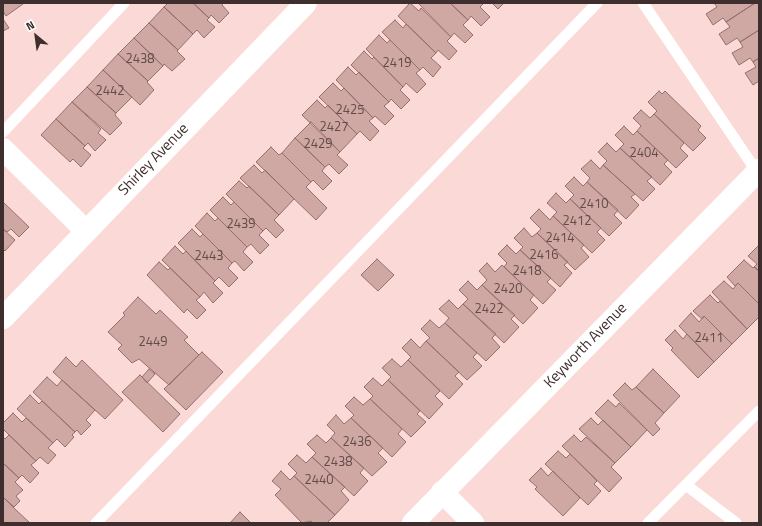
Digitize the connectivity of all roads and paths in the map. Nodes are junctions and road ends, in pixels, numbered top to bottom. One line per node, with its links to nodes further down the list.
1 (124, 3): 5 (lane)
2 (306, 3): 8 (street, Shirley Avenue)
3 (597, 3): 13 (lane)
4 (643, 3): 7 (lane)
5 (3, 132)
6 (3, 149): 8 (street)
7 (758, 172): 12 (street, Keyworth Avenue)
8 (86, 232): 9 (street, Shirley Avenue)
9 (3, 318)
10 (759, 411): 11 (lane)
11 (686, 485): 16 (lane); 17 (lane)
12 (442, 492): 14 (street, Keyworth Avenue); 15 (street)
13 (96, 523)
14 (413, 523)
15 (473, 523)
16 (648, 523)
17 (736, 523)

